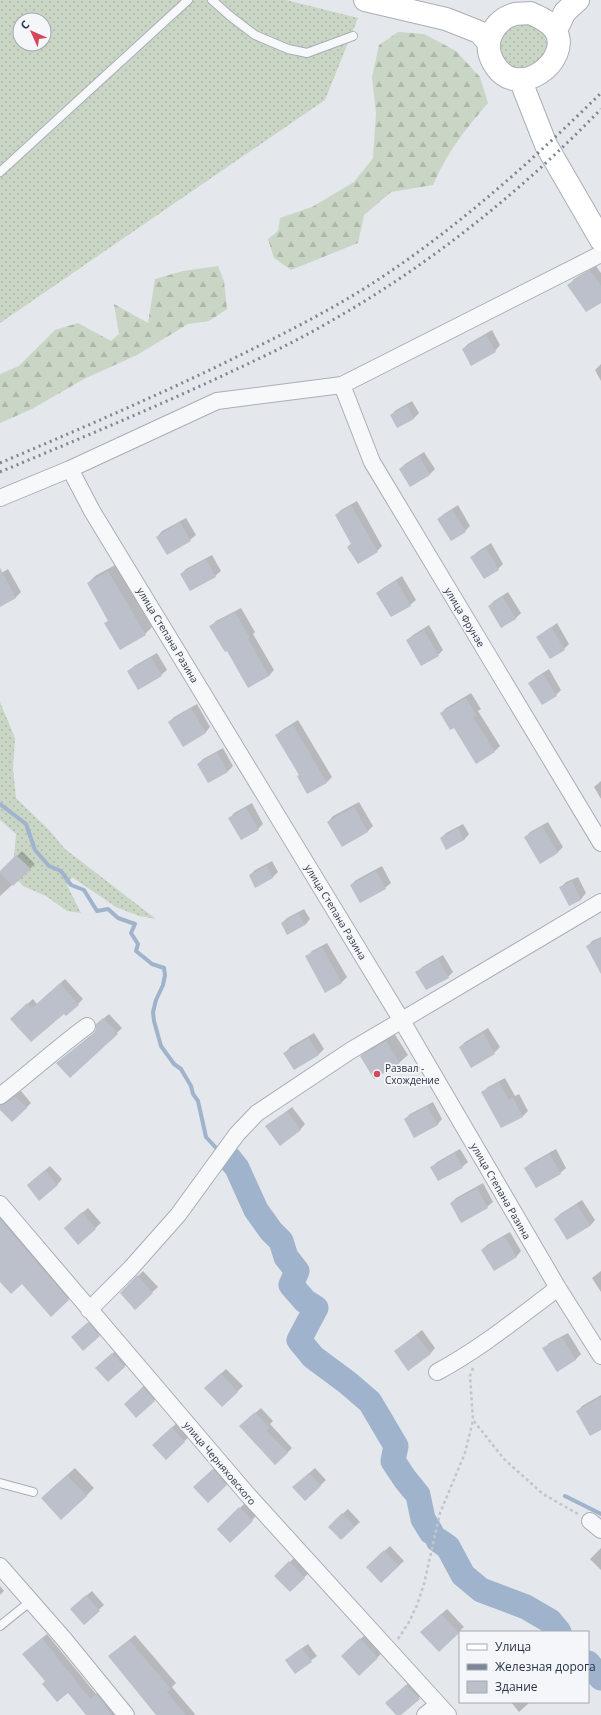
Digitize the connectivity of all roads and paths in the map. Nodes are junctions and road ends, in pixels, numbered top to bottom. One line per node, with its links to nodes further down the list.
1 (188, 0): 9 (lane)
2 (212, 0): 7 (lane)
3 (365, 0): 4 (street)
4 (401, 4): 6 (street)
5 (560, 15): 6 (street); 8 (street)
6 (487, 34): 8 (street)
7 (353, 36)
8 (526, 84): 10 (street)
9 (0, 172)
10 (601, 240)
11 (601, 254): 12 (street)
12 (342, 385): 13 (street); 15 (street, улица Фрунзе)
13 (70, 469): 14 (street); 17 (street, улица Степана Разина)
14 (0, 498)
15 (601, 843)
16 (601, 902): 17 (street)
17 (402, 1021): 21 (street, улица Степана Разина); 22 (street)
18 (87, 1026): 19 (street)
19 (0, 1096)
20 (0, 1204): 22 (street, улица Черняховского)
21 (558, 1288): 23 (street); 24 (street, улица Степана Разина)
22 (89, 1310): 33 (street, улица Черняховского)
23 (481, 1345): 25 (street); 26 (path)
24 (601, 1356)
25 (438, 1372)
26 (473, 1420): 29 (path); 33 (path)
27 (0, 1483): 28 (lane)
28 (33, 1492)
29 (595, 1525)
30 (0, 1566): 31 (street)
31 (31, 1601): 32 (lane); 35 (street)
32 (0, 1626)
33 (389, 1650): 34 (street, улица Черняховского)
34 (443, 1710): 36 (street)
35 (126, 1715)
36 (425, 1715)

